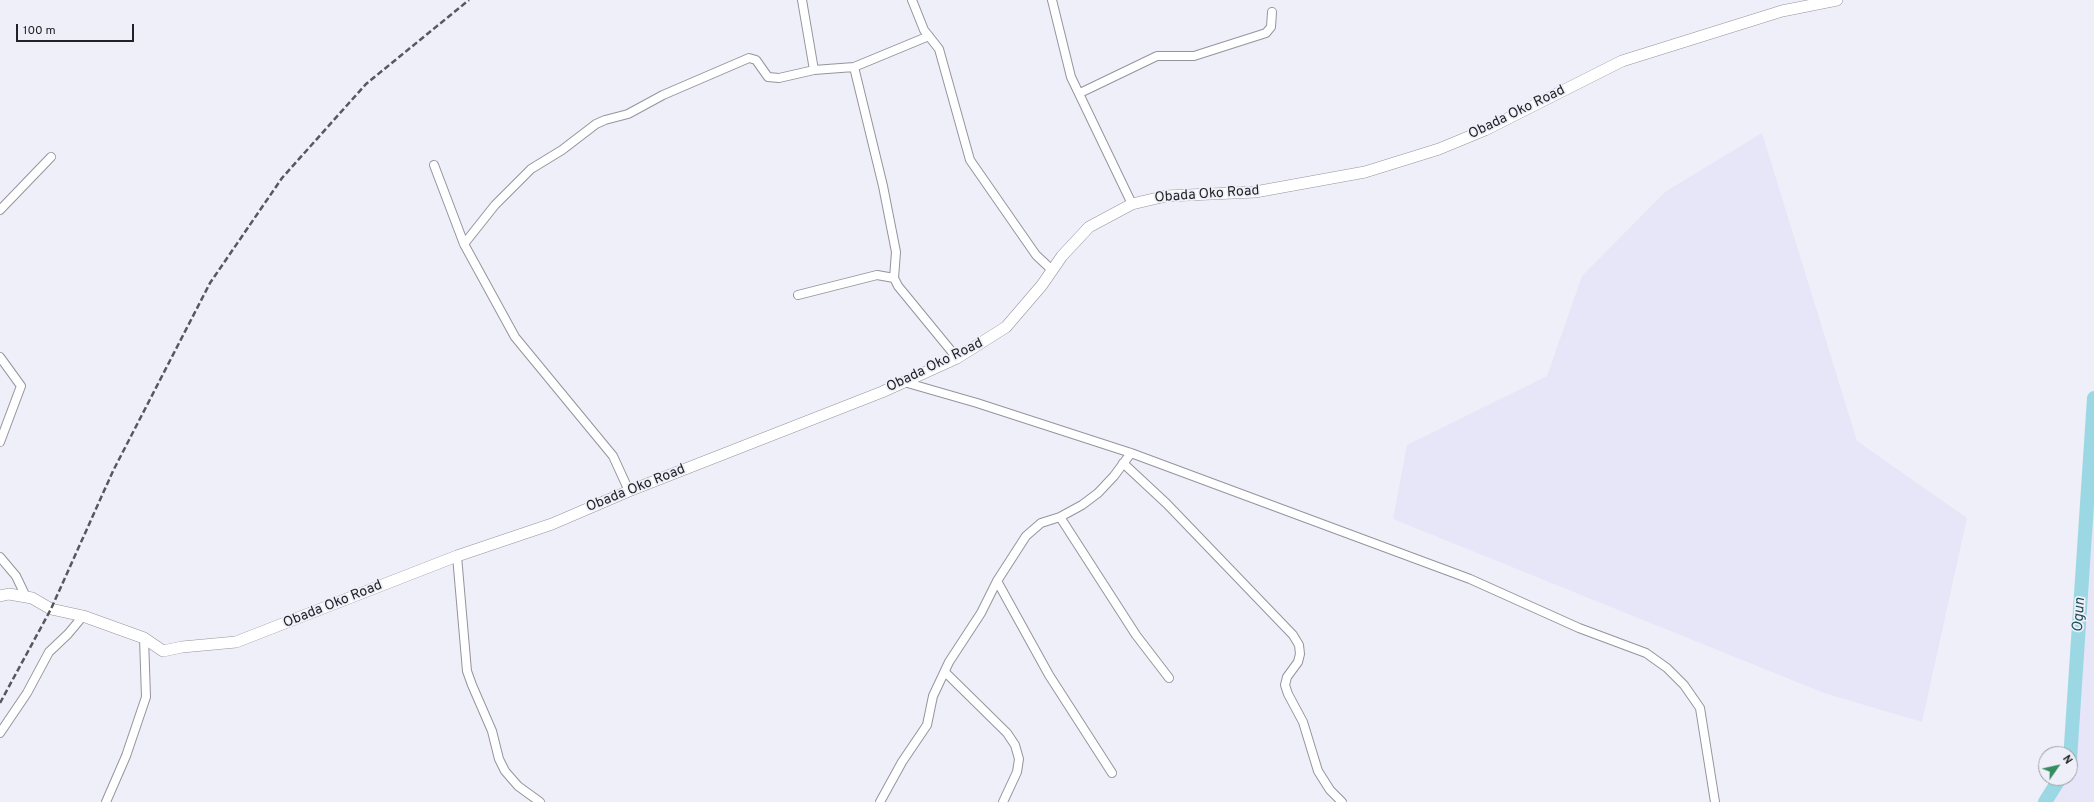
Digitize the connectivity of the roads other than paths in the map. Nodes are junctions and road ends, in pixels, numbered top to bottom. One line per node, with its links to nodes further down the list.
1 (802, 0): 8 (street)
2 (912, 0): 6 (street)
3 (1052, 0): 9 (street)
4 (1837, 0): 12 (main road, Obada Oko Road)
5 (1272, 12): 9 (street)
6 (929, 36): 7 (street); 15 (street)
7 (854, 67): 8 (street); 16 (street)
8 (814, 70): 14 (street)
9 (1080, 92): 12 (street)
10 (51, 157): 13 (street)
11 (434, 165): 14 (street)
12 (1132, 204): 15 (main road, Obada Oko Road)
13 (0, 210)
14 (464, 244): 24 (street)
15 (1052, 270): 19 (main road, Obada Oko Road)
16 (894, 278): 17 (street); 19 (street)
17 (798, 295)
18 (0, 357): 21 (street)
19 (956, 358): 20 (main road, Obada Oko Road)
20 (904, 382): 22 (street); 24 (main road, Obada Oko Road)
21 (0, 442)
22 (1131, 453): 23 (street); 42 (street)
23 (1123, 463): 25 (street); 41 (street)
24 (629, 491): 26 (main road, Obada Oko Road)
25 (1060, 517): 28 (street); 34 (street)
26 (457, 556): 32 (main road, Obada Oko Road); 38 (street)
27 (0, 557): 30 (street)
28 (997, 581): 33 (street); 36 (street)
29 (0, 596): 30 (main road, Obada Oko Road)
30 (26, 597): 31 (main road, Obada Oko Road)
31 (82, 616): 32 (main road, Obada Oko Road); 35 (street)
32 (144, 638): 37 (street)
33 (945, 672): 39 (street); 40 (street)
34 (1169, 678)
35 (0, 733)
36 (1112, 773)
37 (106, 802)
38 (540, 802)
39 (880, 802)
40 (1003, 802)
41 (1342, 802)
42 (1716, 802)

